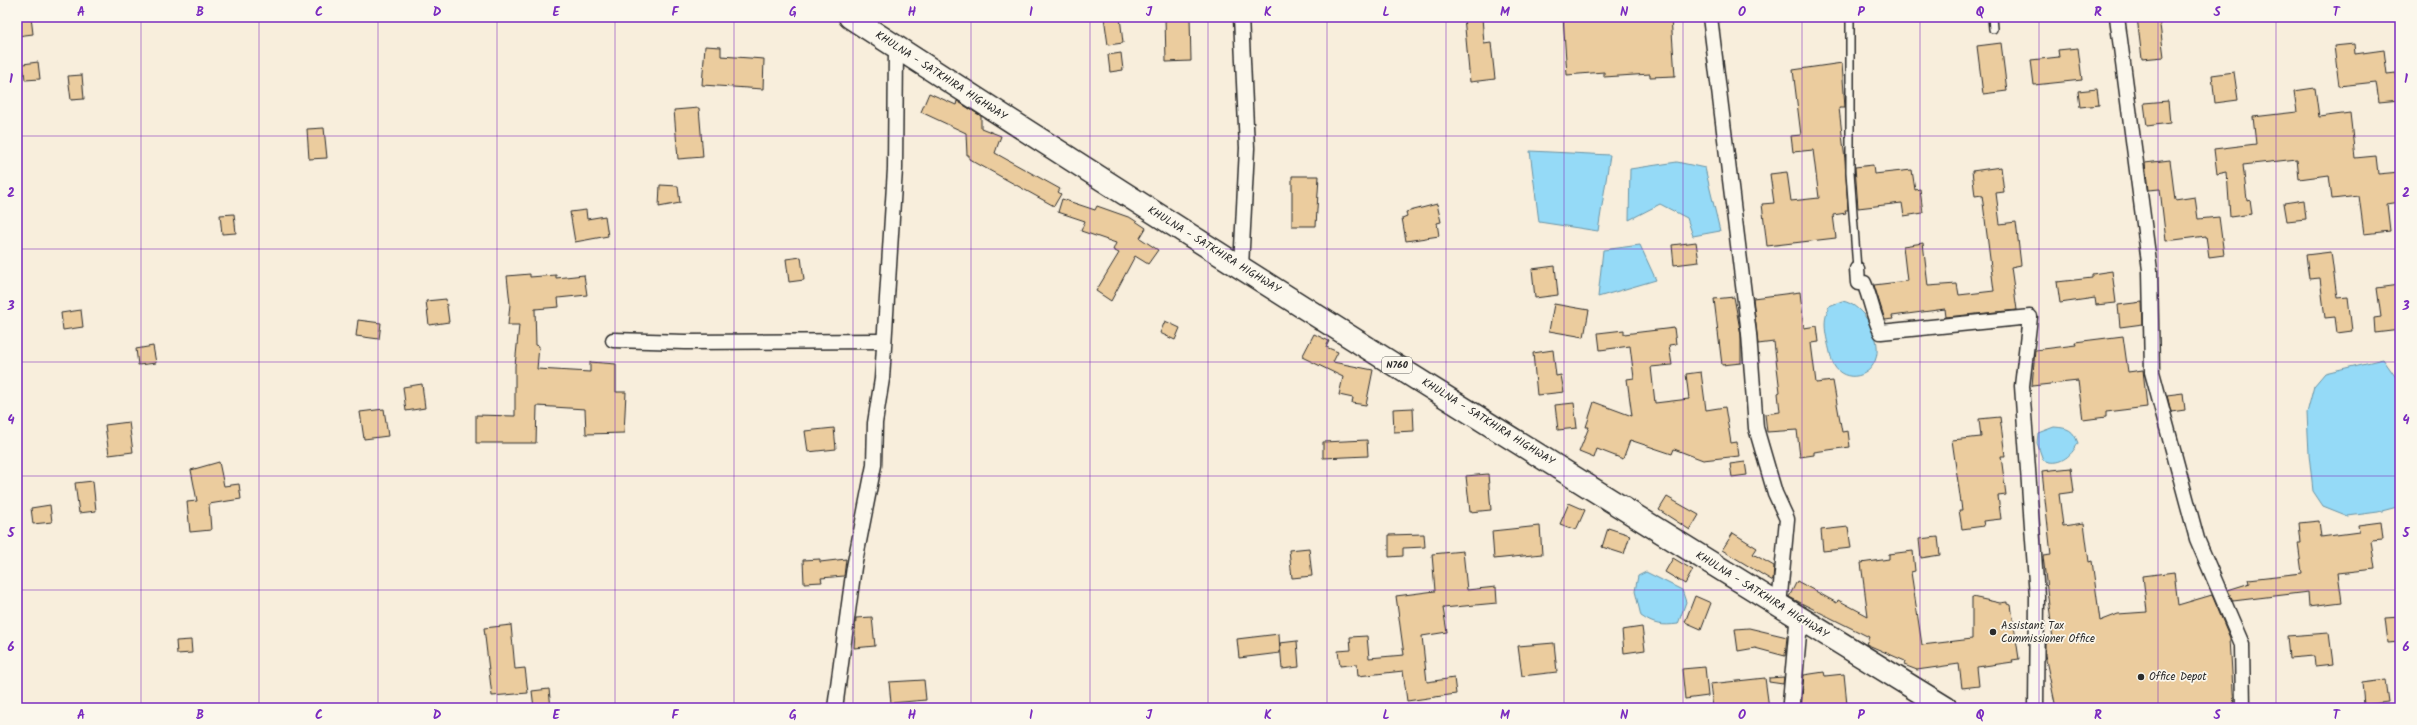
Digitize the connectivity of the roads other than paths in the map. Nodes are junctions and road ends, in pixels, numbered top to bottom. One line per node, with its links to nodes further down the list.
1 (850, 17): 8 (highway, KHULNA - SATKHIRA HIGHWAY / N760)
2 (1241, 17): 9 (street)
3 (1710, 17): 13 (street)
4 (1850, 17): 10 (lane)
5 (1992, 17): 7 (lane)
6 (2117, 17): 19 (street)
7 (1993, 29)
8 (896, 47): 9 (highway, KHULNA - SATKHIRA HIGHWAY / N760); 12 (street)
9 (1241, 267): 13 (highway, KHULNA - SATKHIRA HIGHWAY / N760)
10 (1857, 269): 18 (street)
11 (613, 340): 12 (street)
12 (884, 341): 15 (street)
13 (1779, 606): 14 (highway, KHULNA - SATKHIRA HIGHWAY / N760)
14 (1799, 618): 16 (street); 17 (highway, KHULNA - SATKHIRA HIGHWAY / N760)
15 (835, 708)
16 (1791, 708)
17 (1946, 708)
18 (2036, 708)
19 (2243, 708)

